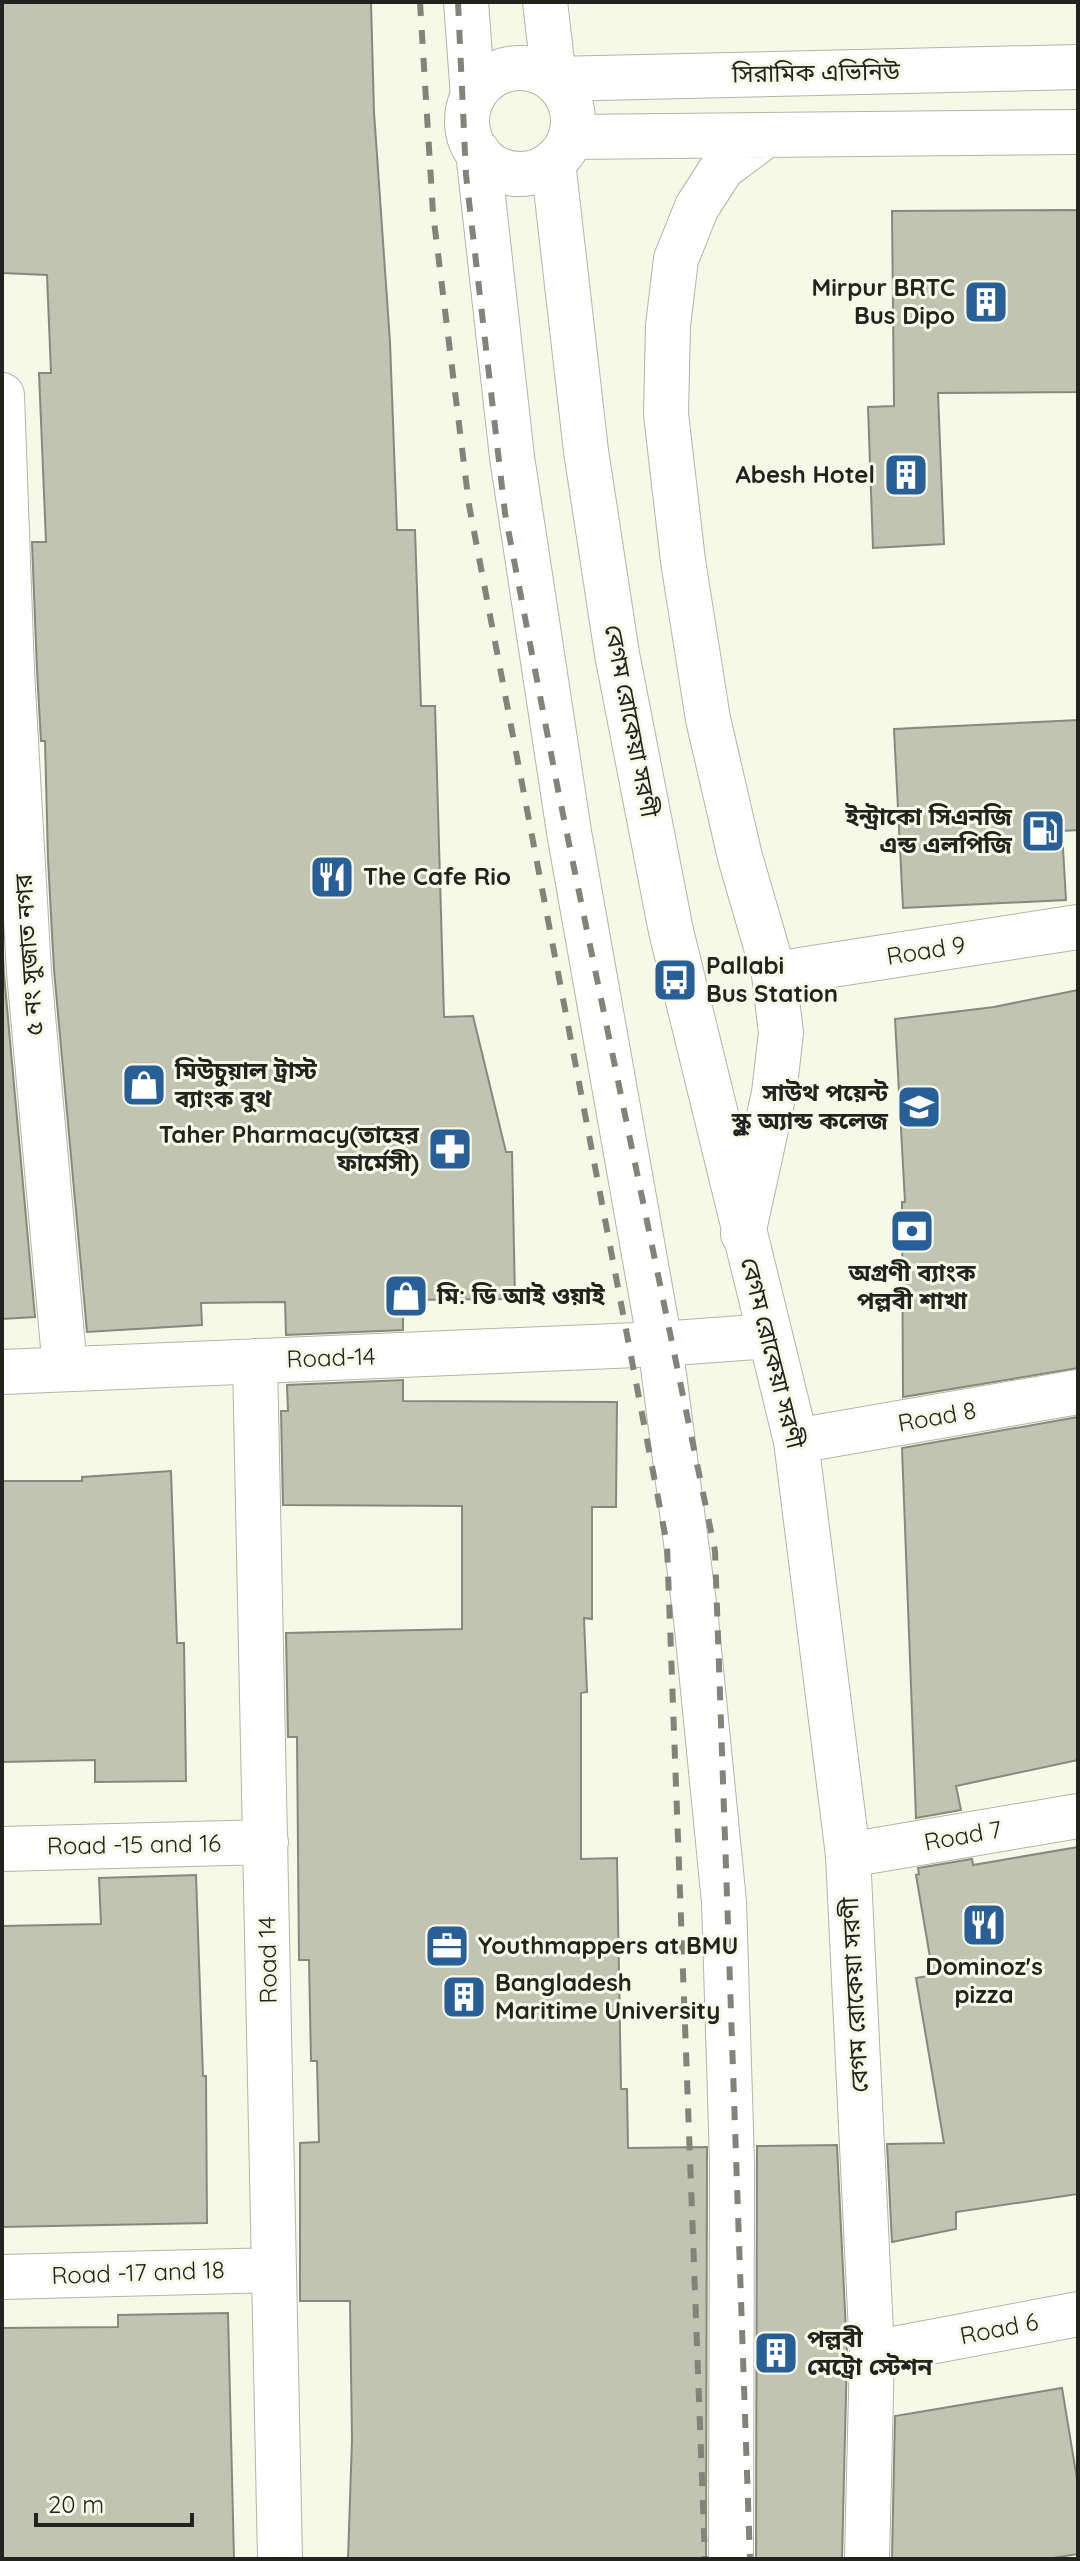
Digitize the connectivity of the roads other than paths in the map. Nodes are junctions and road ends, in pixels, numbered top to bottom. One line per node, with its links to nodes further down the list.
1 (466, 2): 6 (main road)
2 (545, 2): 5 (main road)
3 (1078, 67): 4 (main road, সিরামিক এভিনিউ)
4 (1024, 69): 5 (main road, সিরামিক এভিনিউ); 7 (main road)
5 (554, 79): 6 (main road); 10 (main road)
6 (473, 97): 11 (main road)
7 (1027, 132): 8 (main road); 9 (main road)
8 (1078, 132)
9 (766, 135): 10 (main road); 16 (main road)
10 (562, 150): 11 (main road); 17 (main road, বেগম রোকেয়া সরণী)
11 (478, 152): 19 (main road)
12 (2, 395): 13 (main road, ৫ নং সুজাত নগর)
13 (7, 671): 15 (main road, ৫ নং সুজাত নগর)
14 (1078, 927): 16 (main road, Road 9)
15 (16, 972): 21 (main road, ৫ নং সুজাত নগর)
16 (774, 974): 17 (main road)
17 (743, 1234): 18 (main road, বেগম রোকেয়া সরণী)
18 (769, 1336): 19 (main road, Road-14); 24 (main road, বেগম রোকেয়া সরণী)
19 (660, 1344): 20 (main road, Road-14); 34 (main road)
20 (255, 1361): 21 (main road, Road-14); 26 (main road, Road 14)
21 (65, 1369): 22 (main road, Road-14)
22 (2, 1372)
23 (1078, 1392): 24 (main road, Road 8)
24 (796, 1441): 28 (main road, বেগম রোকেয়া সরণী)
25 (1078, 1816): 28 (main road, Road 7)
26 (266, 1842): 27 (main road, Road -15 and 16); 29 (main road, Road 14)
27 (2, 1849)
28 (848, 1855): 32 (main road, বেগম রোকেয়া সরণী)
29 (274, 2270): 30 (main road, Road -17 and 18); 33 (main road, Road 14)
30 (2, 2277)
31 (1078, 2314): 32 (main road, Road 6)
32 (872, 2353): 35 (main road, বেগম রোকেয়া সরণী)
33 (280, 2559)
34 (731, 2559)
35 (867, 2559)

